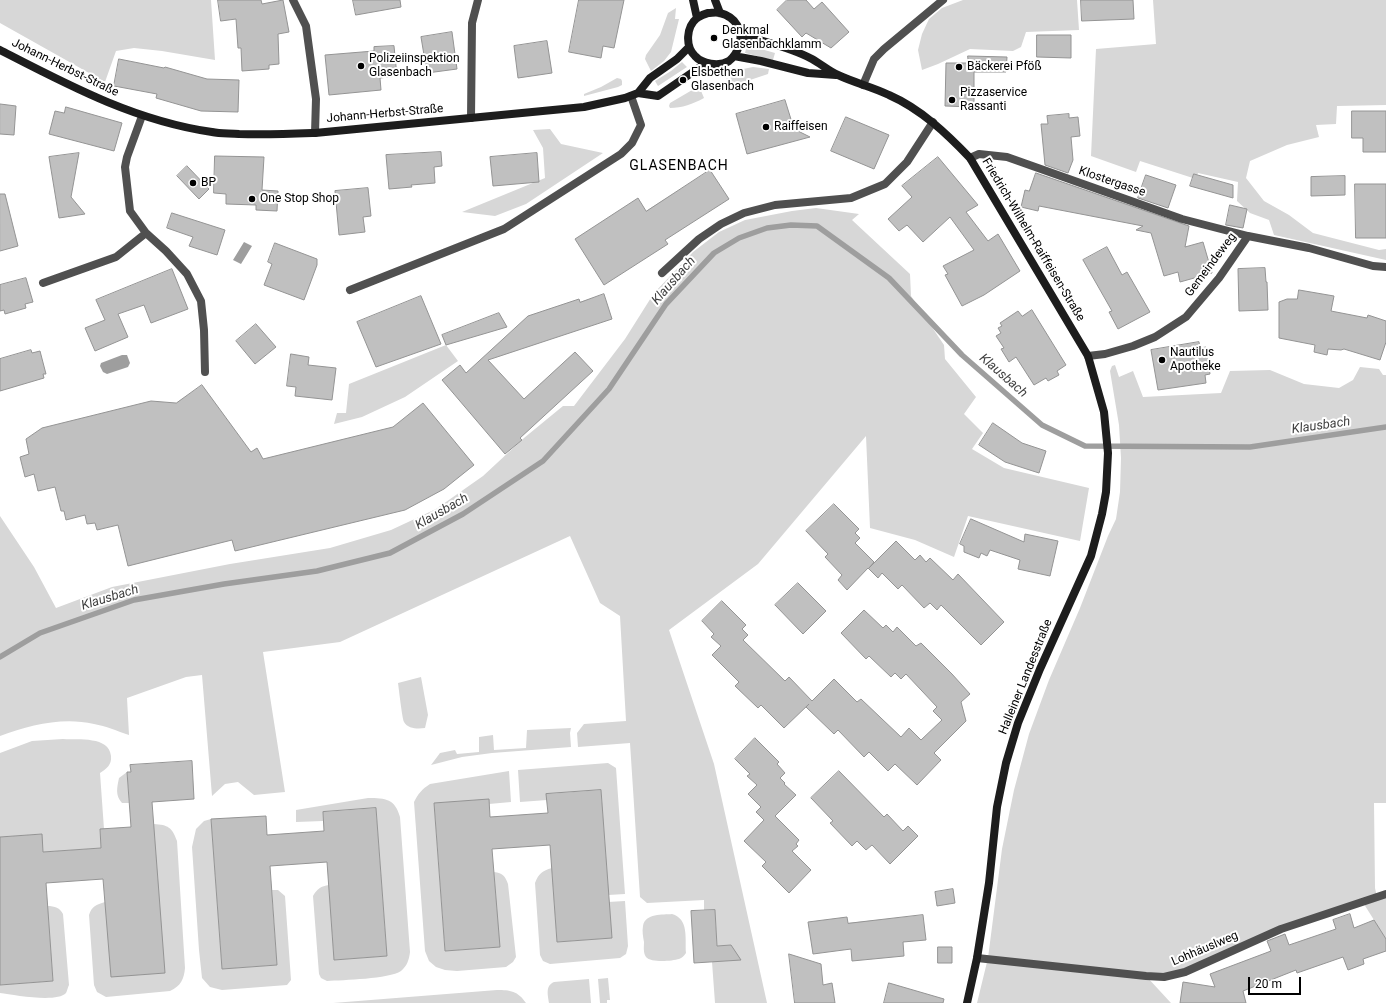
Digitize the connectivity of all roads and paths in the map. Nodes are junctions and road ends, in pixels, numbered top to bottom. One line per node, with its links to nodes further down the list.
1 (293, 0): 19 (street)
2 (478, 0): 17 (street)
3 (693, 0): 7 (main road)
4 (715, 0): 6 (main road)
5 (944, 0): 14 (street)
6 (720, 13): 7 (main road); 8 (main road)
7 (697, 18): 9 (main road)
8 (740, 34): 11 (main road); 13 (main road, Friedrich-Wilhelm-Raiffeisen-Straße)
9 (689, 47): 12 (main road); 15 (main road)
10 (0, 50): 16 (main road, Johann-Herbst-Straße)
11 (734, 56): 12 (main road); 13 (main road, Friedrich-Wilhelm-Raiffeisen-Straße)
12 (706, 63): 15 (main road, Johann-Herbst-Straße)
13 (837, 75): 14 (main road, Friedrich-Wilhelm-Raiffeisen-Straße)
14 (863, 85): 18 (main road, Friedrich-Wilhelm-Raiffeisen-Straße)
15 (634, 95): 17 (main road, Johann-Herbst-Straße); 26 (street)
16 (142, 116): 19 (main road, Johann-Herbst-Straße); 21 (street)
17 (471, 118): 19 (main road, Johann-Herbst-Straße)
18 (933, 122): 20 (main road, Friedrich-Wilhelm-Raiffeisen-Straße); 24 (street)
19 (315, 133)
20 (970, 158): 22 (street, Klostergasse); 27 (main road, Friedrich-Wilhelm-Raiffeisen-Straße)
21 (146, 233): 25 (street); 28 (street)
22 (1248, 236): 23 (street, Gemeindeweg); 27 (street, Gemeindeweg)
23 (1386, 267)
24 (662, 273)
25 (43, 283)
26 (350, 290)
27 (1088, 356): 29 (main road, Friedrich-Wilhelm-Raiffeisen-Straße)
28 (205, 372)
29 (1104, 412): 31 (main road, Halleiner Landesstraße)
30 (1386, 894): 31 (street, Lohhäuslweg)
31 (977, 958): 32 (main road, Halleiner Landesstraße)
32 (966, 1003)

